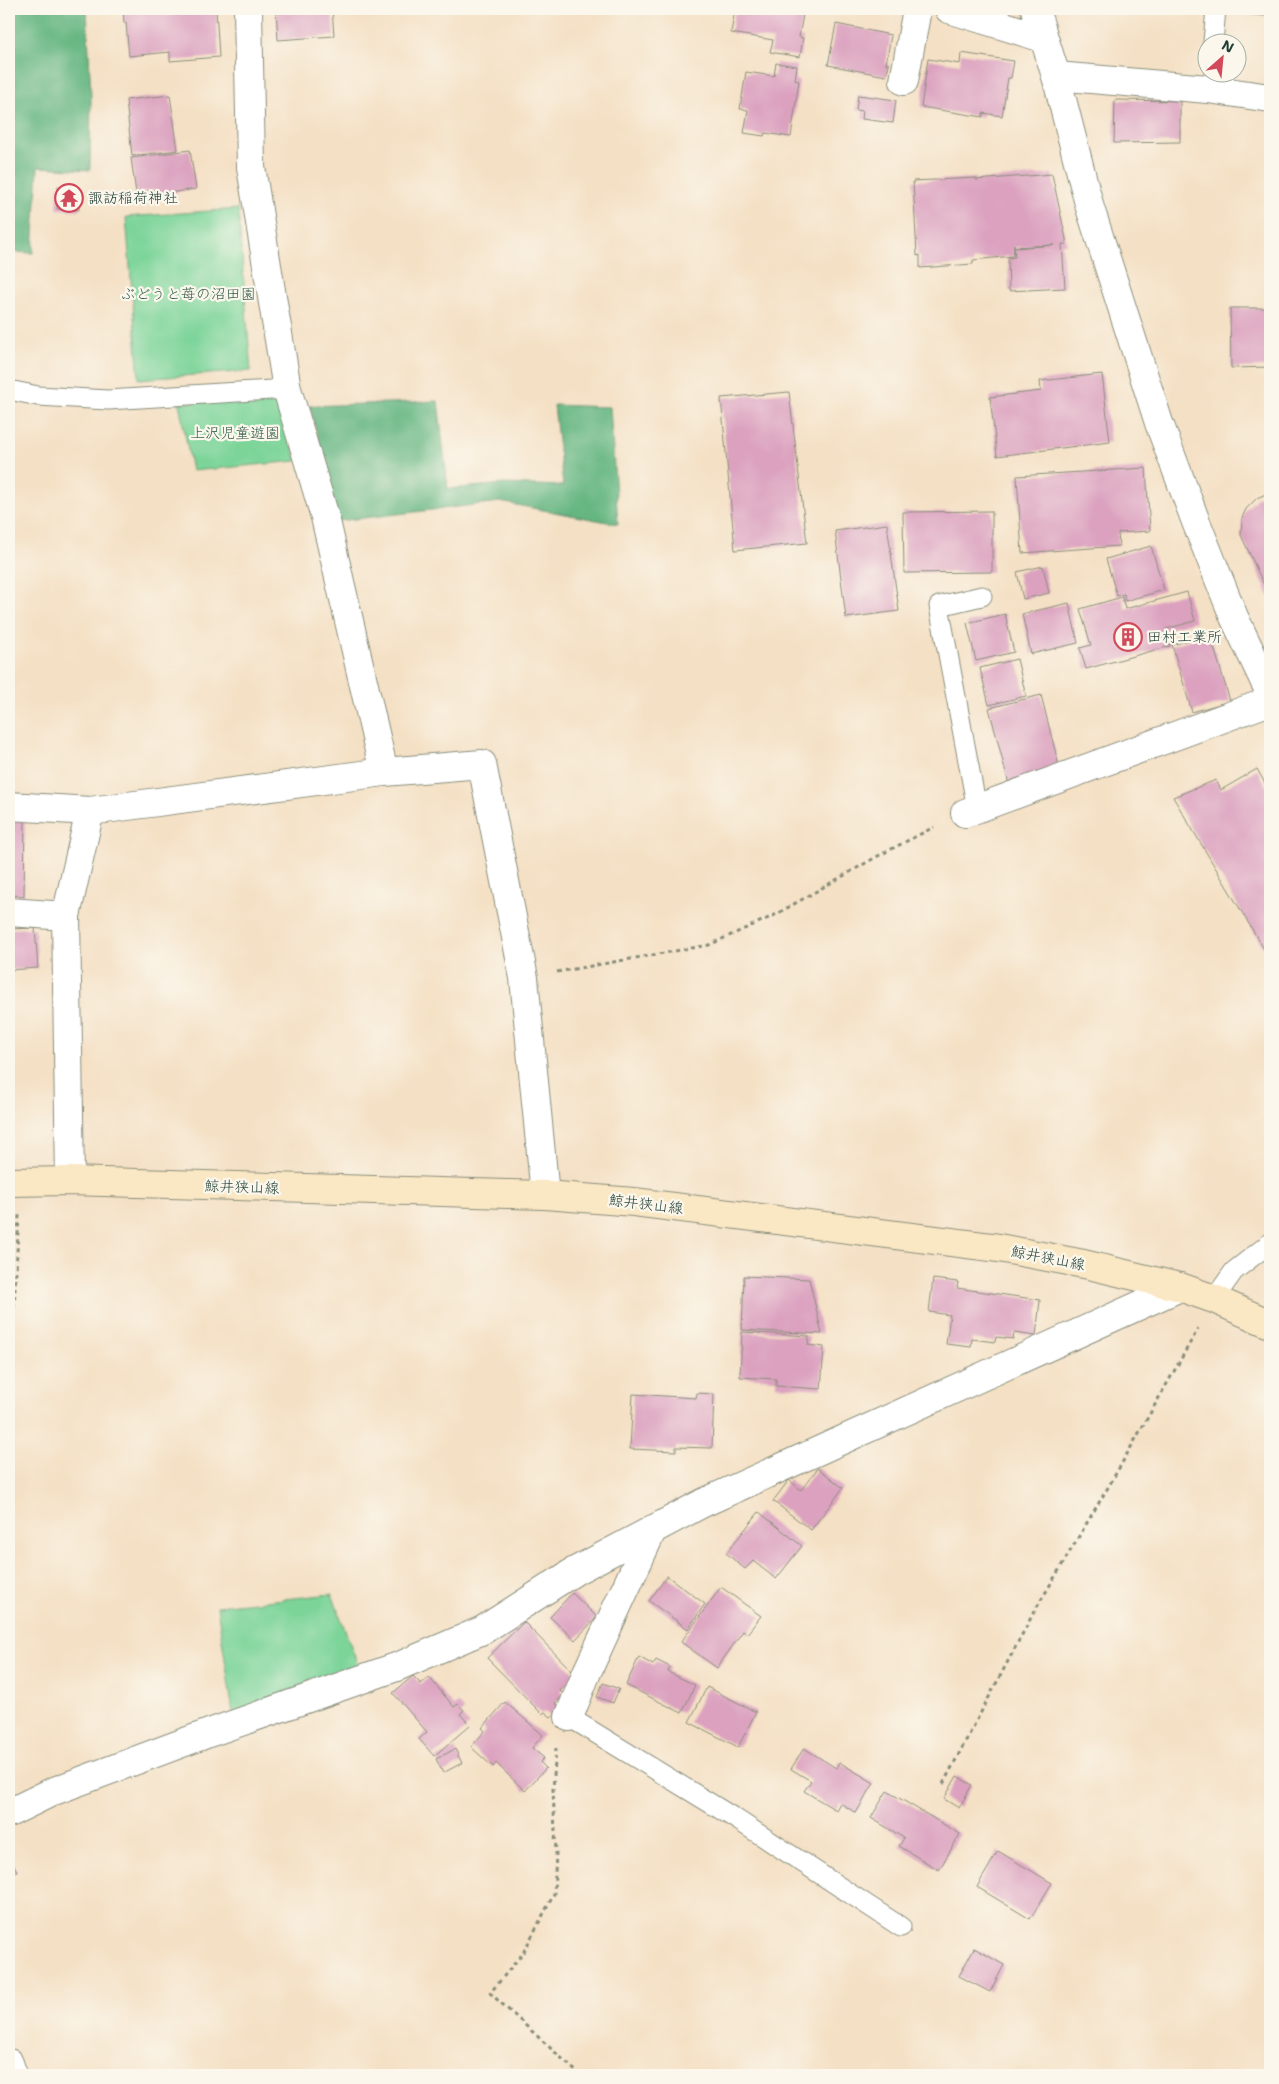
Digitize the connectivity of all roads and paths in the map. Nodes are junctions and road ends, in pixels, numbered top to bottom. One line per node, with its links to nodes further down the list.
1 (248, 9): 13 (street)
2 (917, 9): 9 (street)
3 (949, 9): 7 (street)
4 (1035, 9): 7 (street)
5 (1216, 9): 6 (lane)
6 (1214, 32)
7 (1042, 38): 8 (street)
8 (1056, 76): 10 (street); 16 (street)
9 (904, 81)
10 (1196, 81)
11 (1213, 82): 12 (street)
12 (1270, 98)
13 (287, 389): 14 (lane); 18 (street)
14 (9, 390)
15 (982, 596): 21 (lane)
16 (1270, 693)
17 (1270, 701): 21 (street)
18 (384, 772): 20 (street); 24 (street)
19 (9, 806): 20 (street)
20 (90, 811): 23 (street)
21 (971, 811): 24 (path)
22 (9, 912): 23 (street)
23 (66, 916): 25 (street)
24 (524, 978): 27 (street)
25 (70, 1181): 26 (main road, 鯨井狭山線); 27 (main road, 鯨井狭山線)
26 (15, 1182): 32 (path)
27 (546, 1195): 29 (main road, 鯨井狭山線)
28 (1270, 1243): 30 (lane)
29 (1180, 1287): 30 (main road, 鯨井狭山線); 33 (street)
30 (1214, 1299): 31 (main road, 鯨井狭山線); 35 (path)
31 (1270, 1324)
32 (9, 1403)
33 (653, 1529): 34 (street); 36 (street)
34 (569, 1717): 37 (lane); 40 (path)
35 (943, 1784)
36 (9, 1813)
37 (901, 1927)
38 (9, 2063): 39 (street)
39 (13, 2075)
40 (580, 2075)

